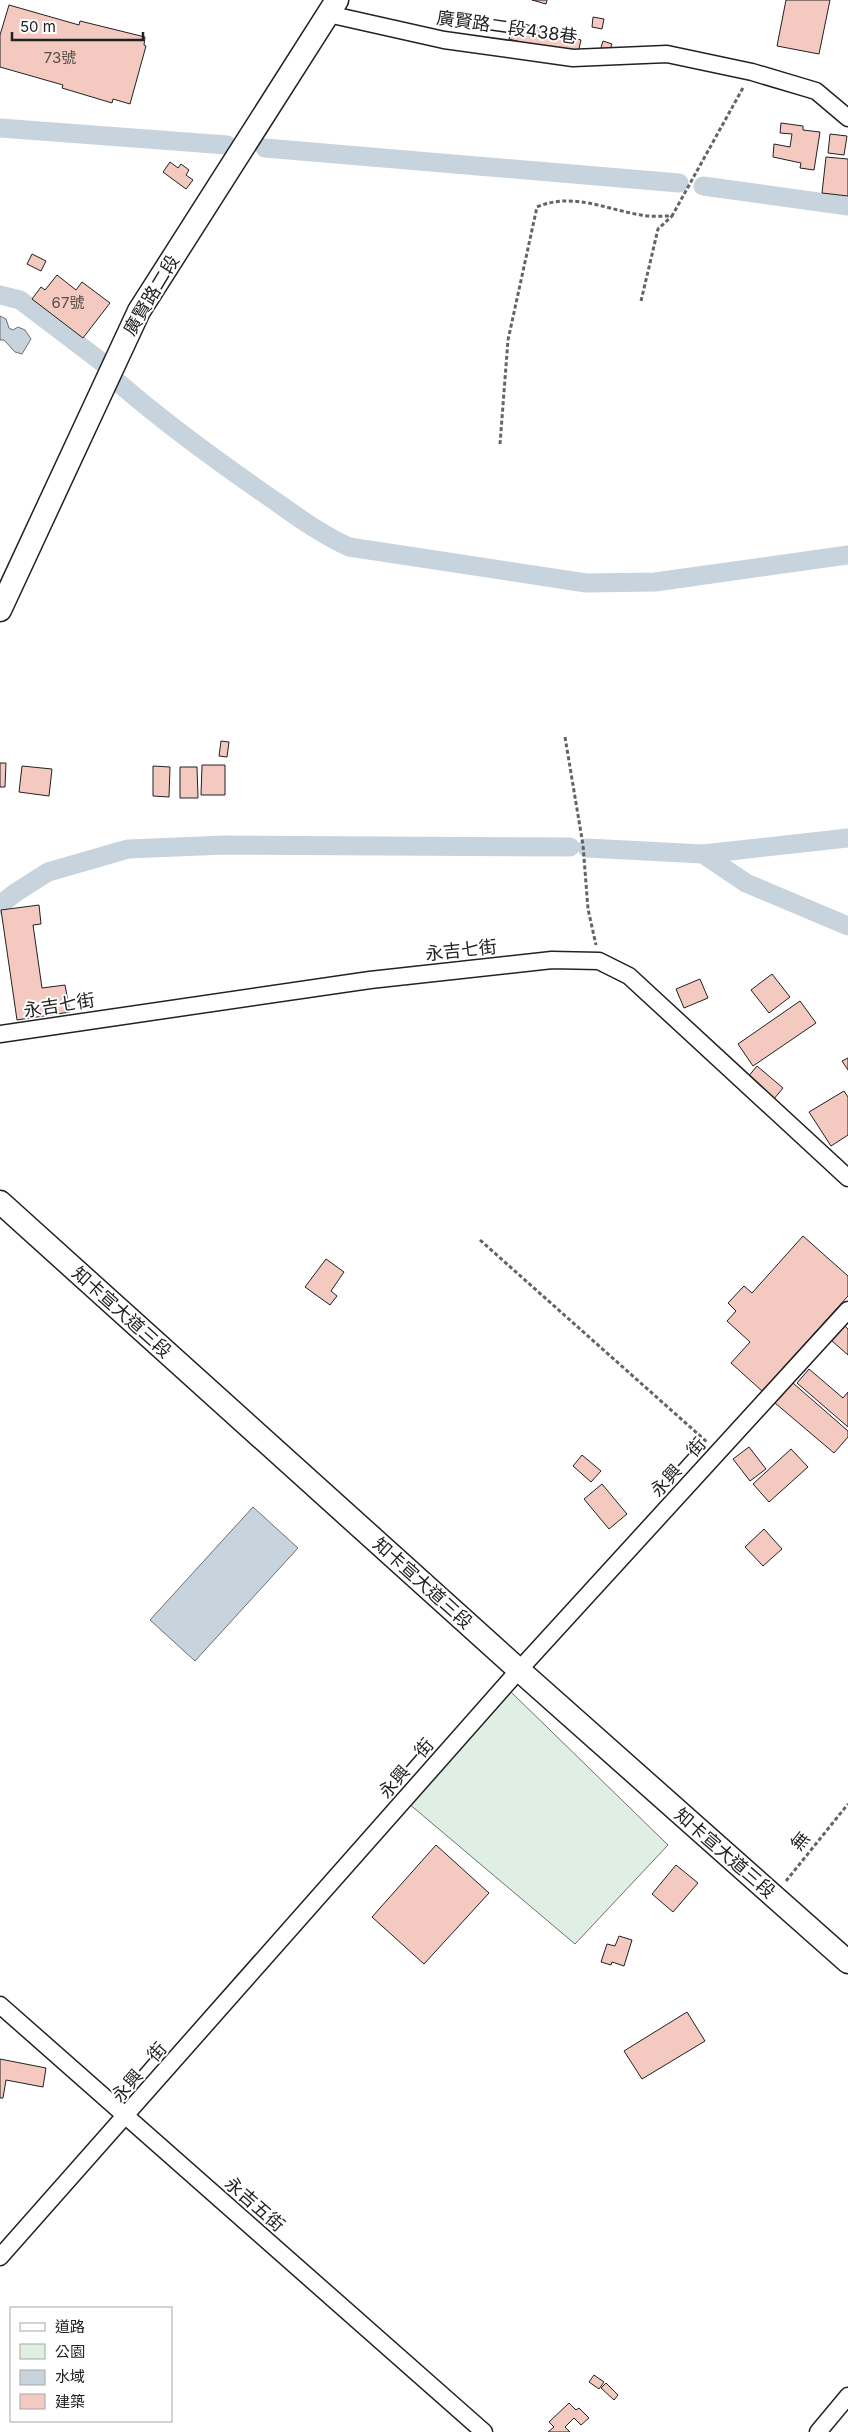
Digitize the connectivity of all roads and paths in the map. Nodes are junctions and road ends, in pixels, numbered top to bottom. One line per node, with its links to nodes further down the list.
1 (333, 7): 2 (street, 廣賢路二段438巷); 7 (street, 廣賢路二段)
2 (752, 72): 3 (street, 廣賢路二段438巷); 4 (path)
3 (848, 118)
4 (672, 216): 5 (path); 6 (path)
5 (641, 302)
6 (500, 444)
7 (0, 610)
8 (565, 737): 9 (path)
9 (599, 960): 10 (street, 永吉七街); 11 (street, 永吉七街)
10 (0, 1034)
11 (848, 1178)
12 (0, 1202): 16 (street, 知卡宣大道三段)
13 (480, 1240): 15 (path)
14 (848, 1310): 15 (street, 永興一街)
15 (718, 1452): 16 (street, 永興一街)
16 (519, 1670): 18 (street, 知卡宣大道三段); 21 (street, 永興一街)
17 (848, 1804): 18 (path, 無)
18 (774, 1896): 19 (street, 知卡宣大道三段)
19 (848, 1962)
20 (0, 2005): 21 (street, 永吉五街)
21 (126, 2117): 22 (street, 永興一街); 24 (street, 永吉五街)
22 (0, 2257)
23 (848, 2396): 25 (street)
24 (484, 2432)
25 (818, 2432)

